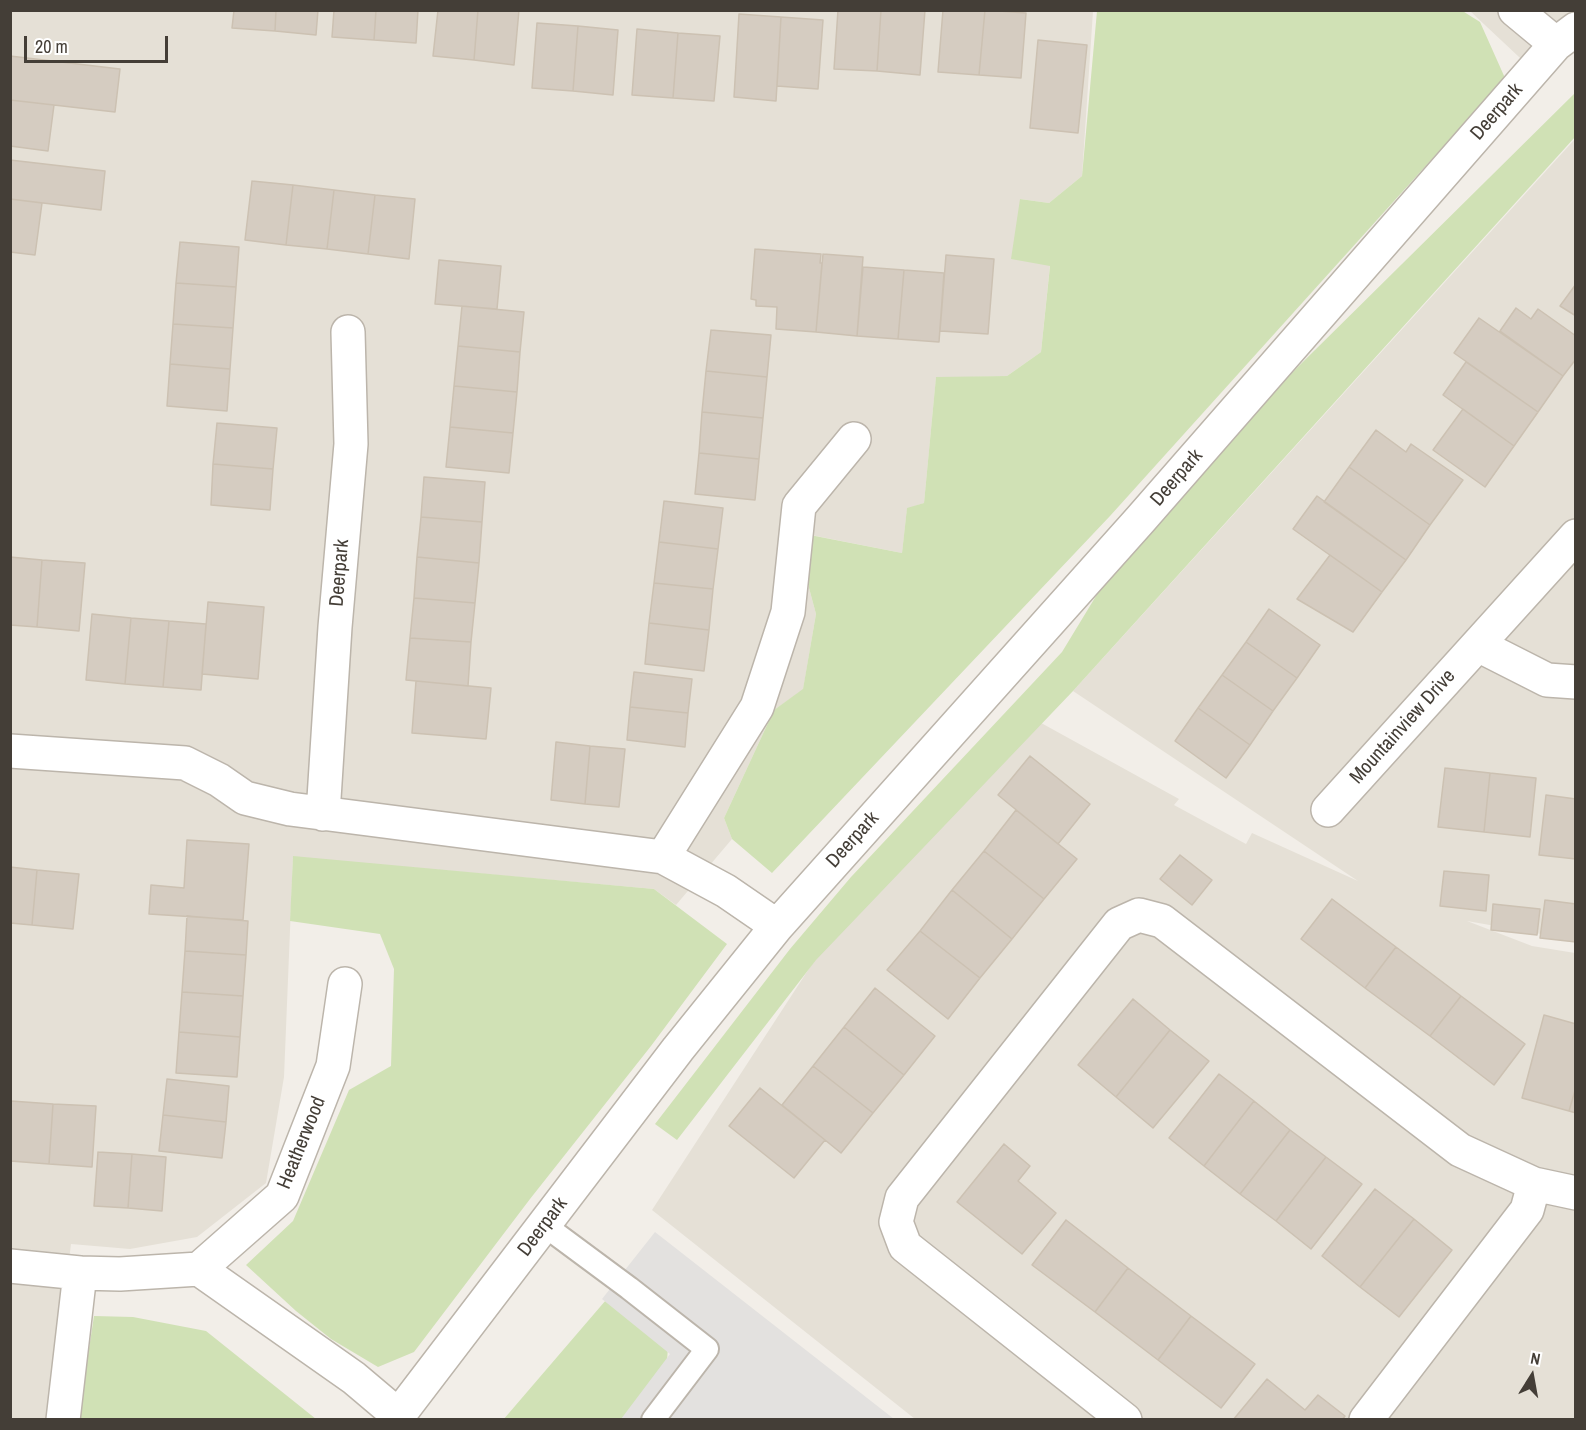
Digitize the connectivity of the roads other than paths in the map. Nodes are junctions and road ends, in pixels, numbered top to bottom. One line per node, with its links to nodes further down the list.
1 (1515, 10): 2 (street)
2 (1566, 37): 12 (street, Deerpark)
3 (348, 332): 10 (street, Deerpark)
4 (854, 439): 11 (street)
5 (1575, 536): 6 (street, Mountainview Drive)
6 (1478, 645): 7 (street); 9 (street, Mountainview Drive)
7 (1575, 682)
8 (10, 751): 10 (street)
9 (1328, 810)
10 (324, 814): 11 (street)
11 (663, 857): 12 (street)
12 (777, 926): 16 (street, Deerpark)
13 (345, 984): 18 (street, Heatherwood)
14 (1534, 1184): 15 (street); 23 (street); 24 (street)
15 (1575, 1193)
16 (544, 1225): 20 (street, Deerpark); 22 (lane)
17 (10, 1266): 19 (street)
18 (199, 1269): 19 (street); 20 (street)
19 (80, 1273): 21 (street)
20 (397, 1418)
21 (63, 1419)
22 (653, 1419)
23 (1125, 1419)
24 (1366, 1419)

